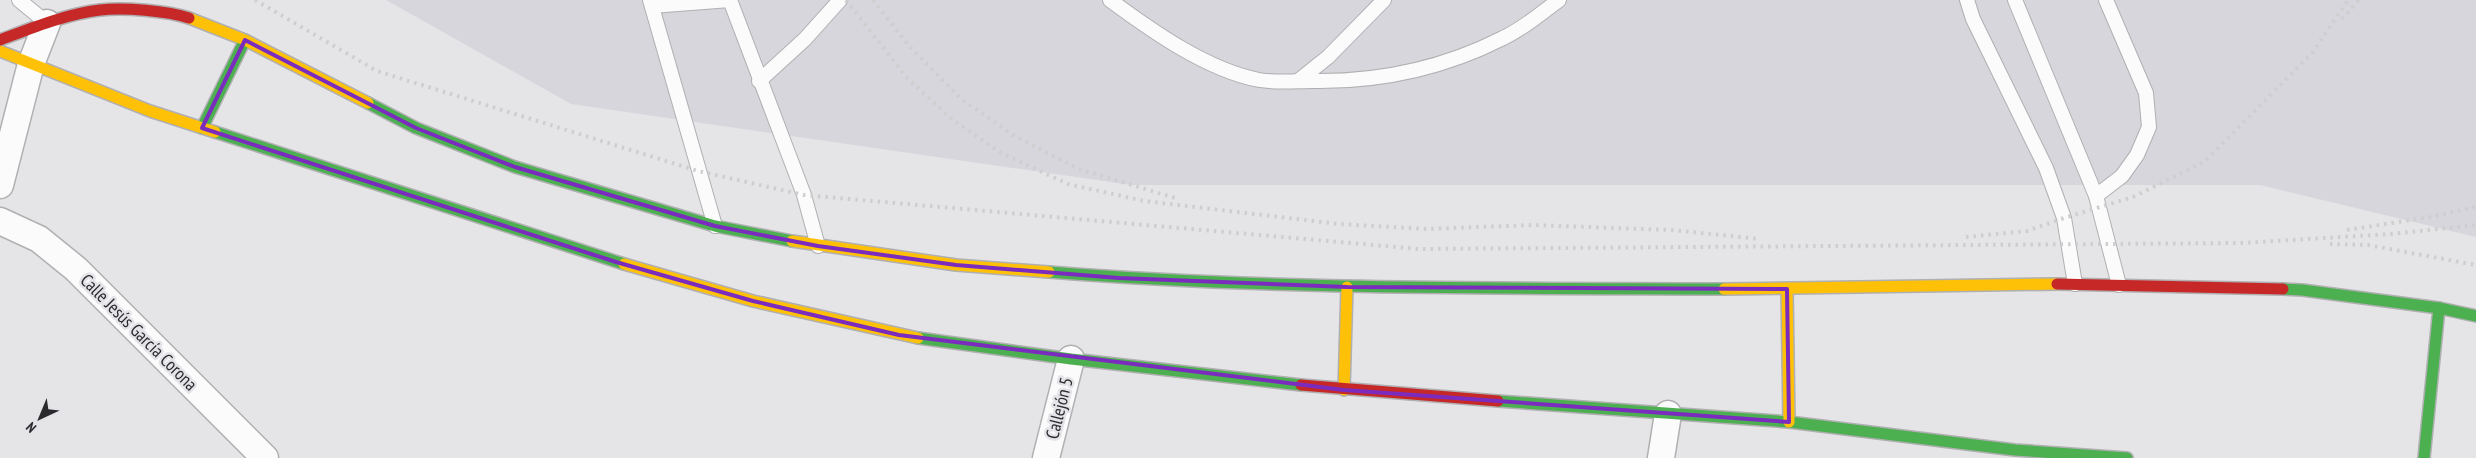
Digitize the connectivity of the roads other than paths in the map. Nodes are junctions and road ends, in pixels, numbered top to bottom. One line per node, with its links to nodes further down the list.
1 (19, 0): 11 (lane)
2 (730, 0): 10 (lane); 16 (lane)
3 (840, 0): 16 (lane)
4 (1110, 0): 17 (lane)
5 (1384, 0): 17 (lane)
6 (1559, 0): 17 (lane)
7 (1966, 0): 24 (lane)
8 (2015, 0): 20 (lane)
9 (2106, 0): 20 (lane)
10 (651, 3): 22 (lane)
11 (47, 23): 12 (main road); 13 (main road); 15 (street)
12 (0, 40)
13 (245, 40): 18 (main road); 22 (main road)
14 (0, 51): 15 (main road)
15 (31, 64): 18 (main road); 19 (street)
16 (759, 81): 23 (lane)
17 (1298, 81)
18 (202, 128): 30 (main road)
19 (0, 184)
20 (2096, 196): 25 (lane)
21 (0, 222): 35 (street, Calle Jesús García Corona)
22 (715, 226): 23 (main road)
23 (818, 246): 26 (main road)
24 (2075, 284): 25 (main road); 27 (main road)
25 (2119, 285): 28 (main road)
26 (1347, 286): 27 (main road); 31 (main road)
27 (1787, 289): 33 (main road)
28 (2439, 308): 29 (main road); 39 (main road)
29 (2476, 316)
30 (1071, 359): 31 (main road); 36 (street, Callejón 5)
31 (1344, 390): 32 (main road)
32 (1668, 414): 33 (main road); 37 (street)
33 (1789, 422): 34 (main road)
34 (2015, 454): 38 (main road)
35 (265, 458)
36 (1046, 458)
37 (1661, 458)
38 (2127, 458)
39 (2424, 458)

